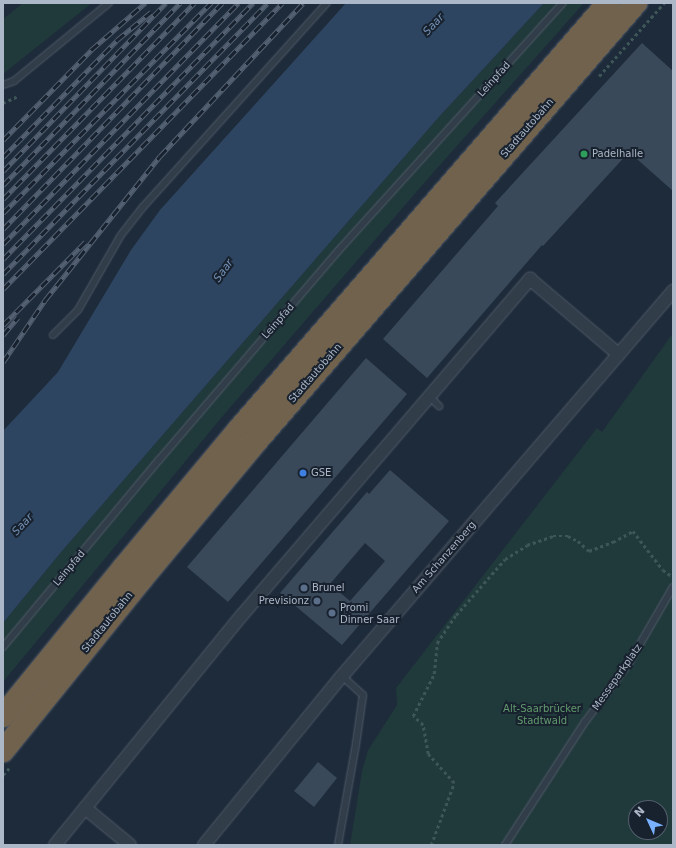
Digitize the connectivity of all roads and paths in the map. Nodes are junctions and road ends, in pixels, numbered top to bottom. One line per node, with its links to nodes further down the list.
1 (109, 3): 8 (lane)
2 (327, 3): 12 (lane)
3 (563, 3): 18 (lane, Leinpfad)
4 (608, 3): 20 (highway, Stadtautobahn)
5 (636, 3): 21 (highway, Stadtautobahn)
6 (664, 3): 7 (path)
7 (596, 80)
8 (3, 85)
9 (18, 96): 10 (path)
10 (3, 103)
11 (673, 291): 13 (street, Am Schanzenberg)
12 (53, 335)
13 (618, 354): 14 (street); 19 (street, Am Schanzenberg)
14 (430, 397): 15 (lane); 22 (street)
15 (440, 406)
16 (673, 577): 27 (path)
17 (673, 587): 28 (lane, Messeparkplatz)
18 (3, 647)
19 (342, 676): 25 (street, Am Schanzenberg); 26 (lane)
20 (3, 716)
21 (3, 751)
22 (85, 808): 23 (street); 24 (street)
23 (55, 845)
24 (130, 845)
25 (204, 845)
26 (338, 845)
27 (431, 845)
28 (505, 845)

